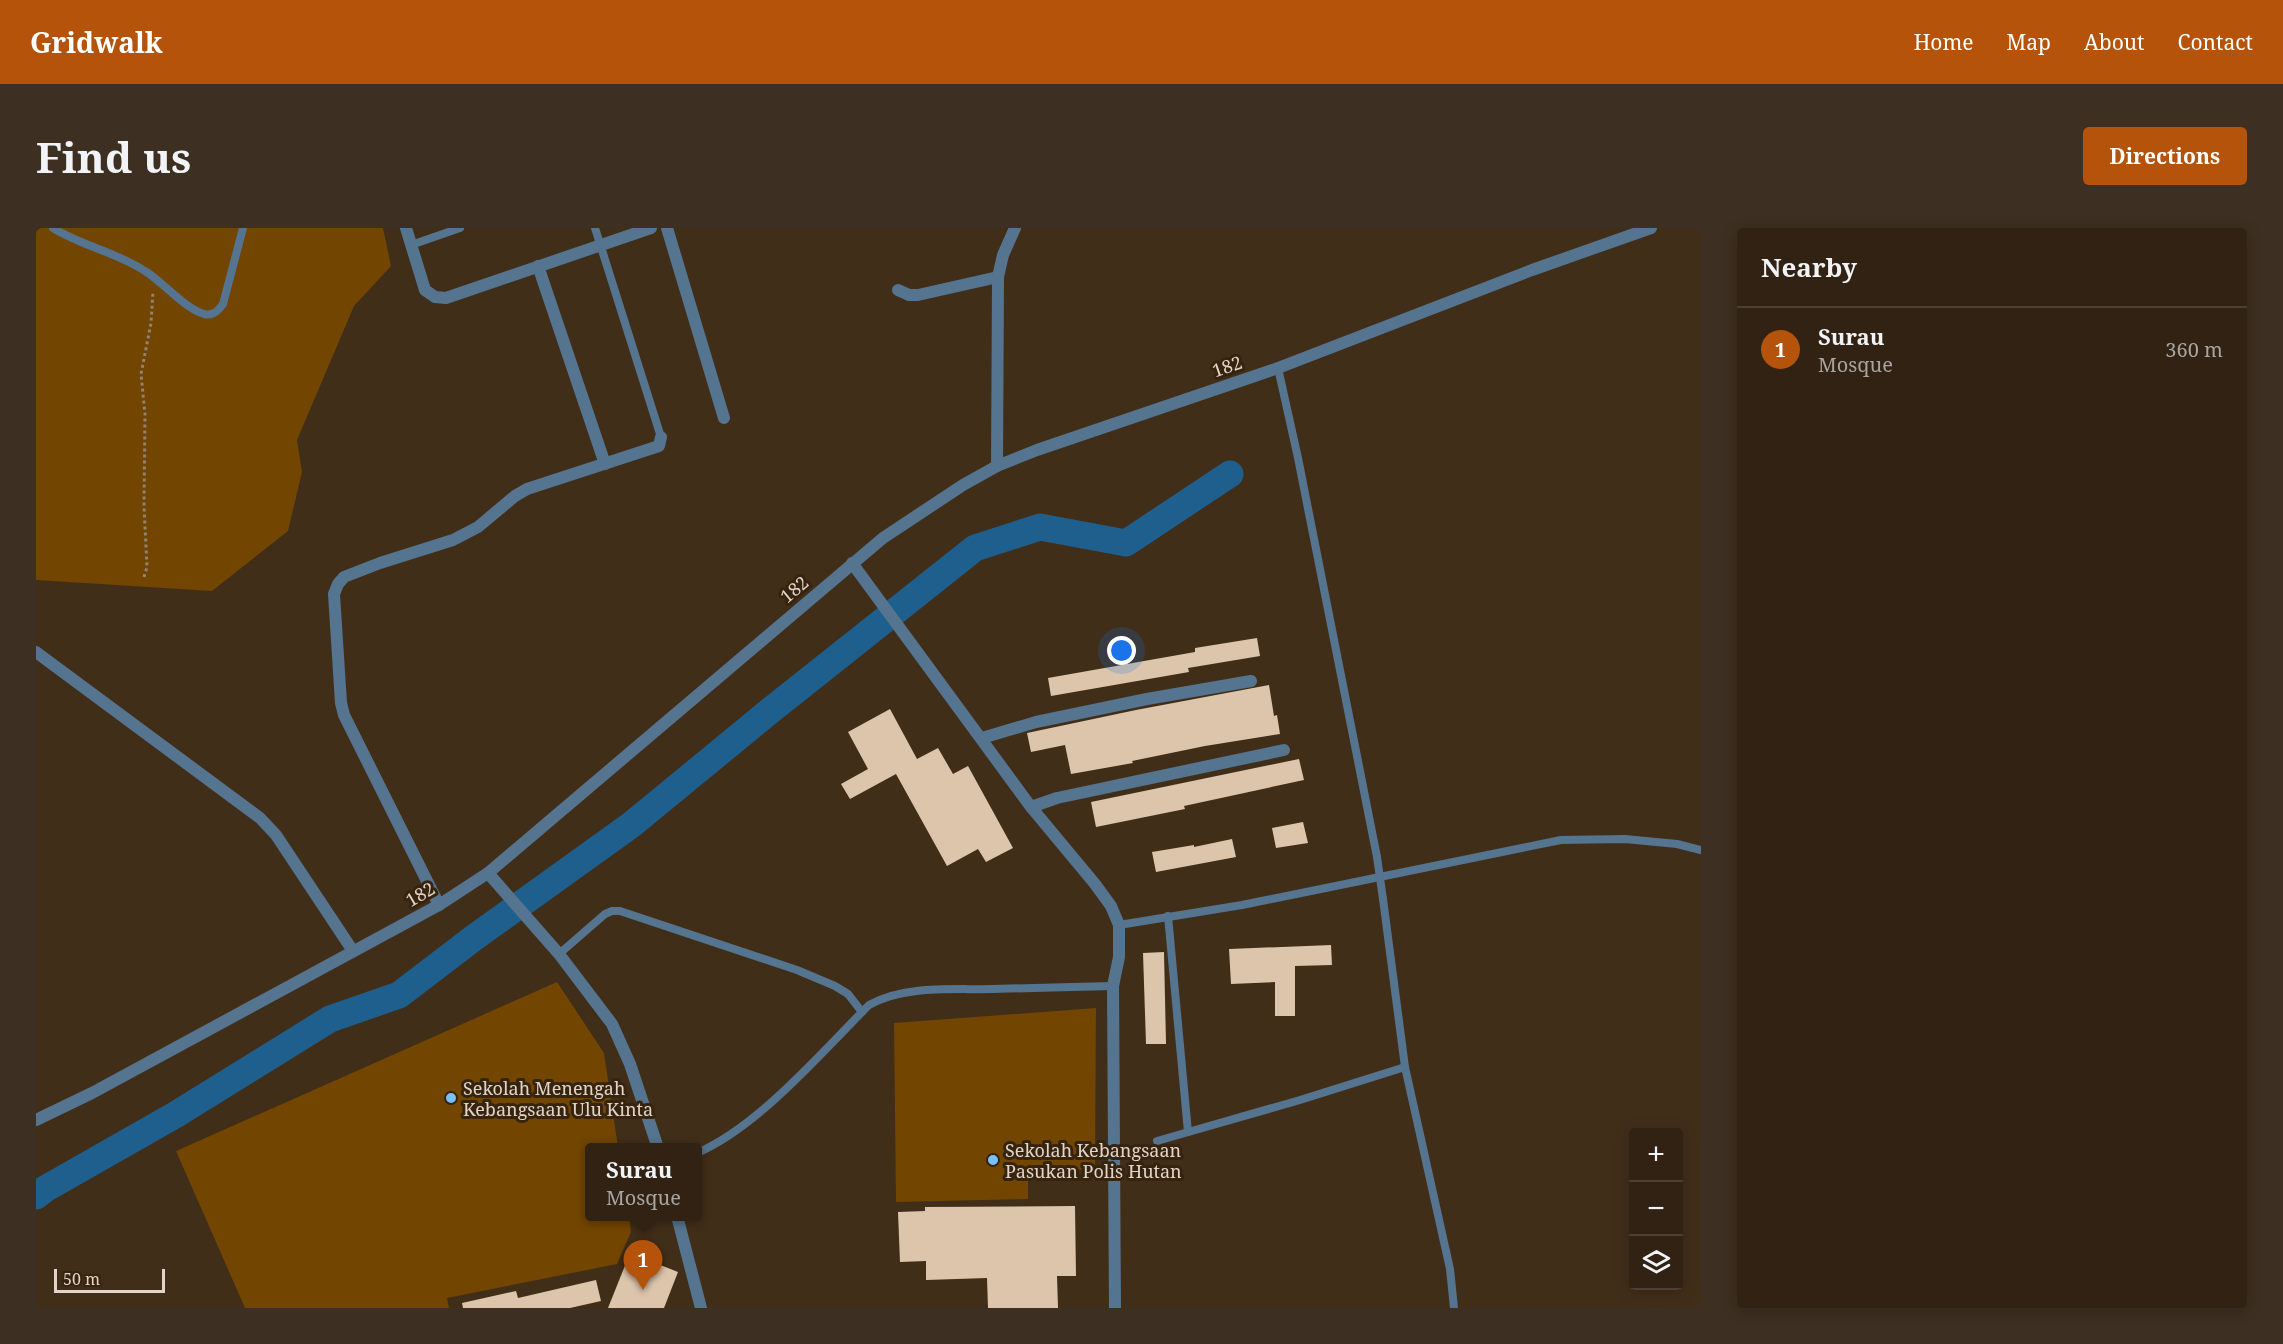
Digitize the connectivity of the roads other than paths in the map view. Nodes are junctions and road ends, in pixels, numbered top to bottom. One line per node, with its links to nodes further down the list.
1 (53, 228): 2 (lane)
2 (243, 228)
3 (406, 228): 10 (street)
4 (460, 228): 10 (lane)
5 (595, 228): 11 (lane)
6 (651, 228): 11 (street)
7 (667, 228): 16 (street)
8 (1015, 228): 13 (street)
9 (1651, 228): 15 (street, 182)
10 (411, 245): 12 (street)
11 (601, 246): 12 (street); 17 (lane)
12 (538, 266): 18 (street)
13 (998, 277): 14 (street); 19 (street)
14 (898, 290)
15 (1278, 368): 19 (street, 182); 35 (lane, bridge)
16 (724, 418)
17 (661, 437): 18 (street)
18 (605, 464): 28 (street)
19 (997, 466): 20 (street, 182)
20 (852, 563): 23 (street); 27 (street, 182)
21 (36, 652): 31 (street)
22 (1251, 681): 23 (street)
23 (982, 738): 25 (street)
24 (1284, 750): 25 (street)
25 (1031, 807): 30 (street)
26 (1701, 850): 29 (lane)
27 (488, 873): 28 (street, 182); 32 (street)
28 (439, 905): 31 (street, 182)
29 (1168, 916): 30 (lane); 37 (lane)
30 (1119, 925): 33 (street)
31 (353, 951): 36 (street, 182)
32 (559, 954): 34 (lane); 39 (street)
33 (1113, 986): 34 (lane); 43 (street)
34 (862, 1012): 40 (lane)
35 (1405, 1067): 37 (lane); 44 (lane)
36 (36, 1120)
37 (1188, 1132): 38 (lane)
38 (1157, 1141)
39 (656, 1143)
40 (702, 1150)
41 (678, 1221): 42 (street)
42 (700, 1308)
43 (1115, 1308)
44 (1454, 1308)

